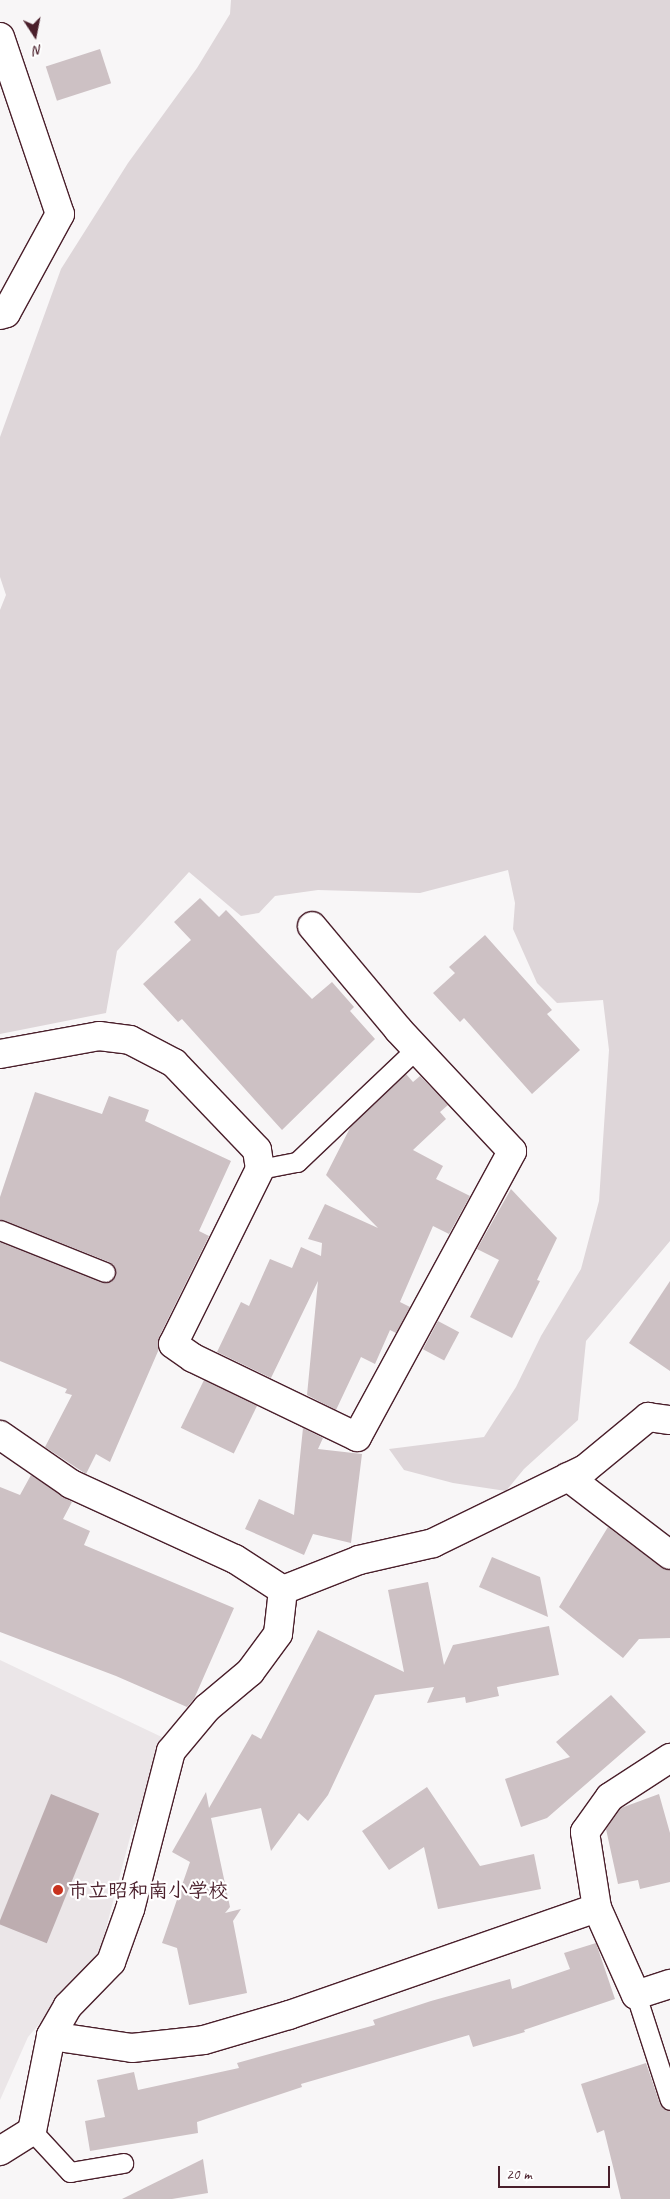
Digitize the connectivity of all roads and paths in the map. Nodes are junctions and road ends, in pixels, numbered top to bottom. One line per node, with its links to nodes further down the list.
1 (0, 37): 2 (street)
2 (0, 315)
3 (312, 926): 4 (street)
4 (417, 1048): 6 (lane); 6 (street)
5 (0, 1054): 6 (street)
6 (260, 1169)
7 (0, 1230): 8 (lane)
8 (105, 1272)
9 (667, 1415): 11 (street)
10 (0, 1435): 13 (street)
11 (568, 1477): 12 (street); 13 (street)
12 (670, 1555)
13 (283, 1590): 18 (street)
14 (670, 1758): 15 (street)
15 (597, 1908): 17 (street); 18 (street)
16 (670, 1984): 17 (street)
17 (636, 1995): 19 (lane)
18 (51, 2036): 20 (street)
19 (670, 2100)
20 (32, 2131): 21 (street); 22 (lane)
21 (0, 2151)
22 (123, 2162)

